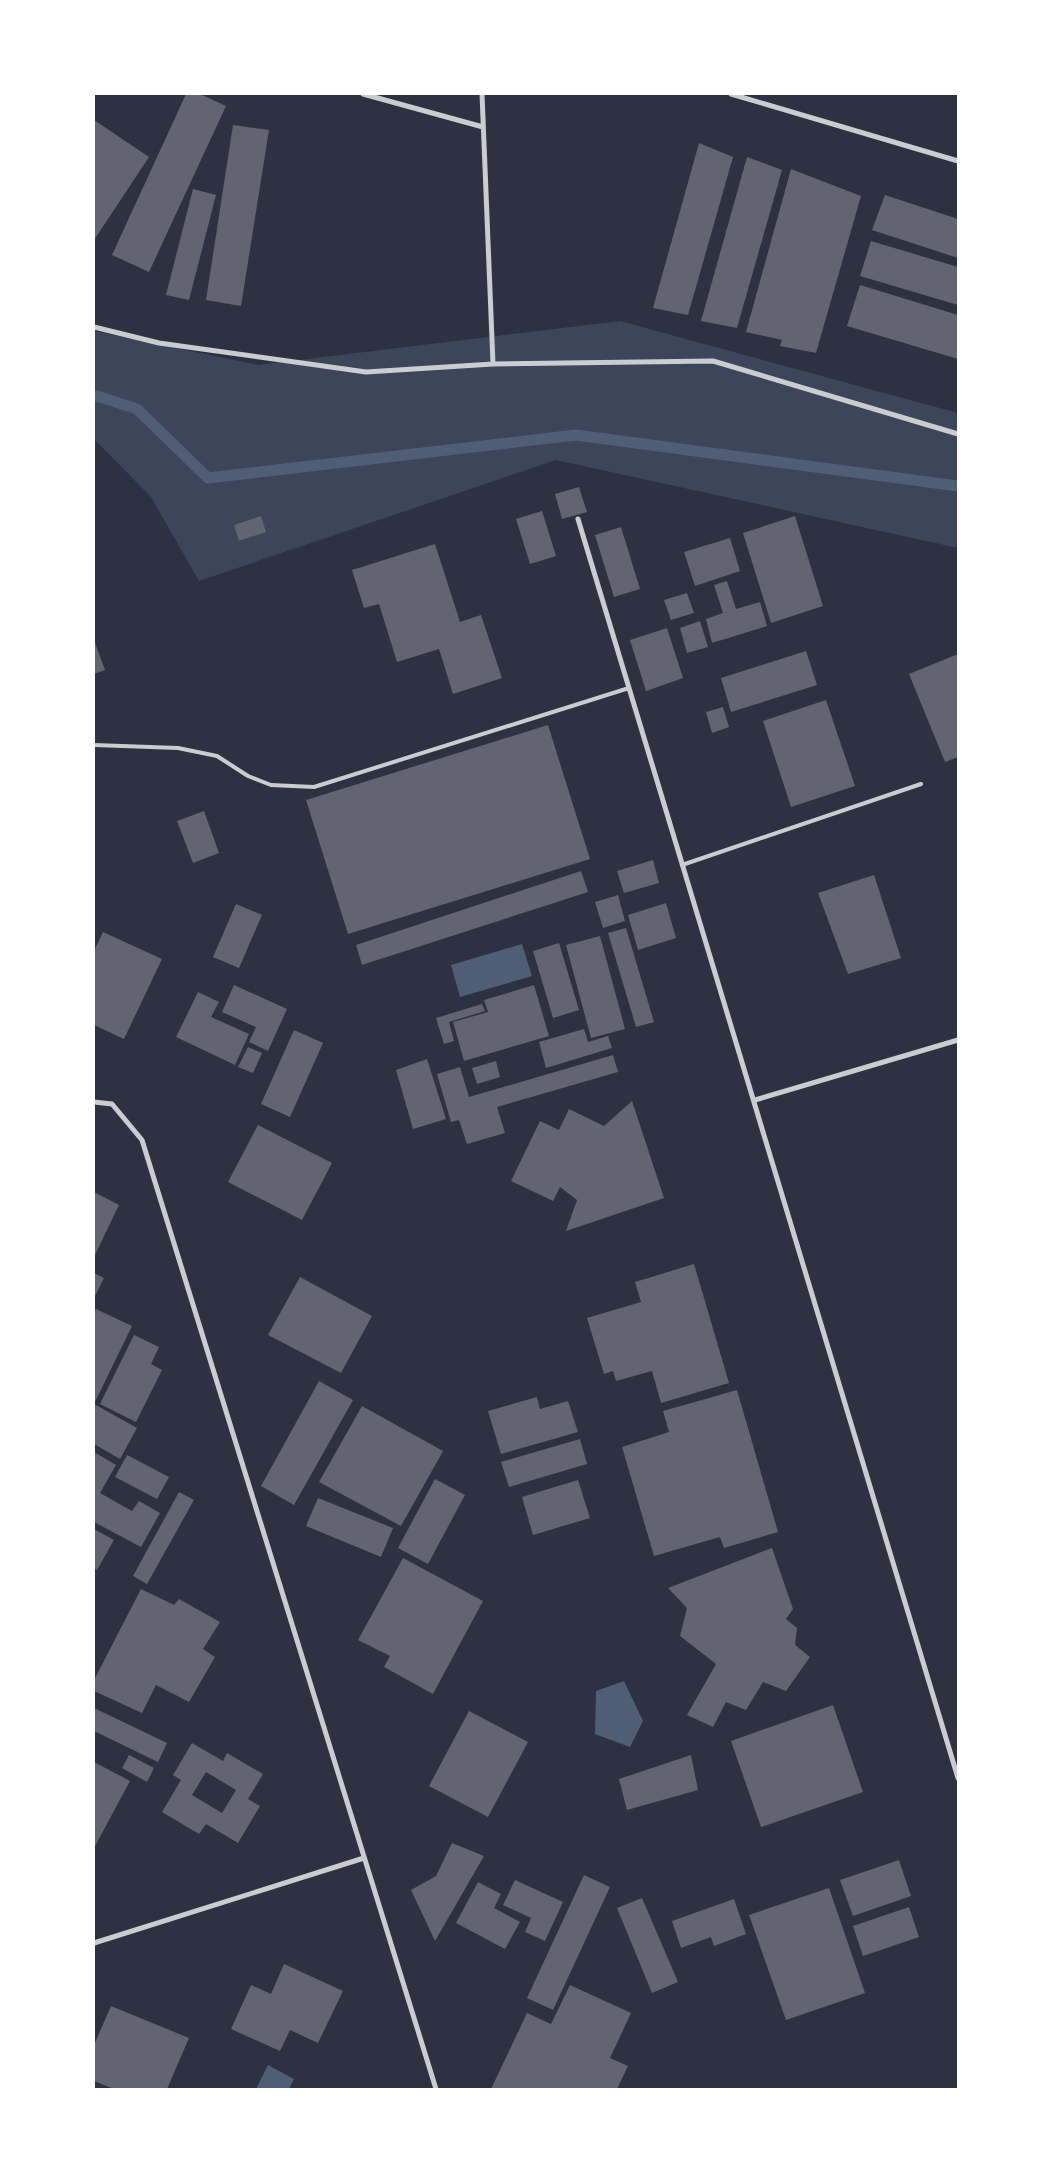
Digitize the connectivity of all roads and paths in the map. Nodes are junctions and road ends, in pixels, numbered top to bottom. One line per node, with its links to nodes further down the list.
1 (363, 94): 4 (street)
2 (482, 94): 4 (street)
3 (731, 94): 5 (street)
4 (483, 126): 7 (street)
5 (958, 161)
6 (94, 327): 7 (street)
7 (493, 364): 8 (street)
8 (958, 434)
9 (578, 519): 10 (street)
10 (629, 688): 11 (lane); 13 (street)
11 (94, 745)
12 (921, 784): 13 (lane)
13 (681, 865): 15 (street)
14 (958, 1040): 15 (street)
15 (755, 1100): 17 (street)
16 (94, 1102): 18 (street)
17 (958, 1778)
18 (364, 1858): 19 (street); 20 (street)
19 (94, 1943)
20 (436, 2089)

